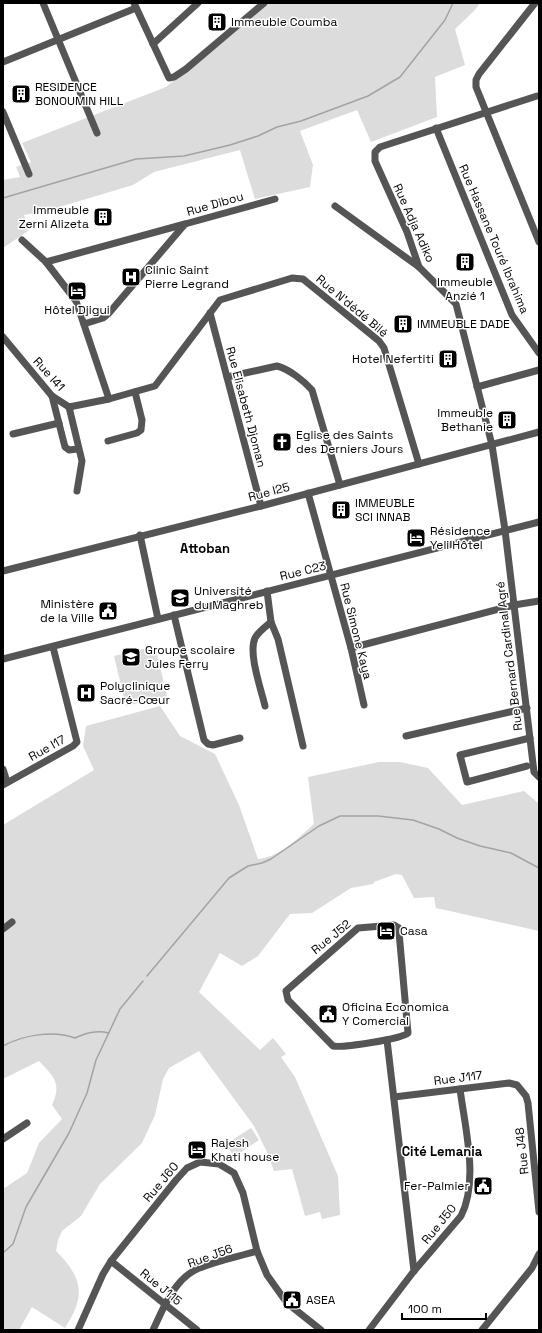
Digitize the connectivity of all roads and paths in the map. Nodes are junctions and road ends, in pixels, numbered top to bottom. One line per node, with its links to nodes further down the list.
1 (43, 3): 6 (street)
2 (264, 3): 7 (street)
3 (535, 3): 11 (street)
4 (195, 4): 7 (street)
5 (135, 5): 6 (street); 7 (street)
6 (58, 40): 8 (street); 13 (street)
7 (153, 44)
8 (3, 62)
9 (538, 97): 11 (street, Rue Adja Adiko)
10 (3, 112): 14 (street)
11 (486, 113): 12 (street, Rue Adja Adiko); 19 (street)
12 (436, 128): 21 (street, Rue Adja Adiko); 25 (street, Rue Hassane Touré Ibrahima)
13 (97, 133)
14 (29, 174)
15 (275, 199): 17 (street, Rue Dibou)
16 (335, 206): 21 (street)
17 (185, 224): 20 (street); 23 (street, Rue Dibou)
18 (22, 240): 20 (street)
19 (539, 242)
20 (46, 262): 23 (street)
21 (419, 268): 28 (street, Rue Adja Adiko)
22 (210, 313): 27 (street, Rue Elisabeth Djoman); 29 (street, Rue N'dédé Bilé); 39 (street, Rue N'dédé Bilé)
23 (84, 324): 31 (street)
24 (3, 337): 30 (street, Rue I41)
25 (539, 353)
26 (539, 370): 28 (street)
27 (227, 377): 40 (street); 43 (street, Rue Elisabeth Djoman)
28 (477, 387): 37 (street, Rue Adja Adiko)
29 (135, 392): 31 (street, Rue I41); 36 (street)
30 (52, 396): 32 (street, Rue I41); 33 (street)
31 (109, 399): 32 (street, Rue I41)
32 (69, 407): 38 (street)
33 (58, 423): 35 (street); 38 (street)
34 (539, 432): 37 (street, Rue I25)
35 (13, 434)
36 (108, 442)
37 (492, 445): 39 (street, Rue I25); 45 (street, Rue Adja Adiko)
38 (78, 449): 41 (street)
39 (419, 464): 40 (street, Rue I25)
40 (340, 485): 42 (street, Rue I25)
41 (77, 491)
42 (308, 493): 43 (street, Rue I25); 48 (street, Rue Simone Kaya)
43 (261, 506): 46 (street, Rue I25)
44 (539, 522): 45 (street, Rue C23)
45 (505, 530): 48 (street, Rue C23); 51 (street, Rue Bernard Cardinal Agré)
46 (140, 535): 47 (street, Rue I25); 53 (street)
47 (3, 571)
48 (330, 576): 49 (street, Rue C23); 56 (street, Rue Simone Kaya)
49 (267, 591): 52 (street, Rue C23); 54 (street)
50 (539, 601): 51 (street)
51 (514, 604): 56 (street); 60 (street, Rue Bernard Cardinal Agré)
52 (174, 615): 53 (street, Rue C23); 62 (street)
53 (158, 620): 55 (street, Rue C23)
54 (271, 622): 59 (street); 64 (street)
55 (53, 647): 57 (street, Rue C23); 68 (street, Rue I17)
56 (351, 648): 58 (street, Rue Simone Kaya)
57 (3, 659)
58 (364, 705)
59 (265, 706)
60 (527, 708): 61 (street); 63 (street, Rue Bernard Cardinal Agré)
61 (406, 736)
62 (240, 738)
63 (530, 738): 65 (street); 67 (street, Rue Bernard Cardinal Agré)
64 (303, 746)
65 (527, 766)
66 (3, 769): 68 (street)
67 (539, 777)
68 (5, 783)
69 (12, 922): 70 (street)
70 (3, 929)
71 (386, 1040): 71 (street, Rue J52); 74 (street)
72 (460, 1089): 73 (street, Rue J117); 74 (street, Rue J117); 81 (street, Rue J50)
73 (522, 1089): 77 (street, Rue J48)
74 (394, 1097): 81 (street)
75 (27, 1123): 76 (street)
76 (3, 1139)
77 (539, 1212)
78 (257, 1251): 80 (street, Rue J60); 82 (street, Rue J56); 86 (street, Rue J60)
79 (539, 1254): 88 (street)
80 (111, 1261): 82 (street, Rue J115); 83 (street, Rue J60)
81 (414, 1271): 87 (street, Rue J50)
82 (165, 1304): 84 (street, Rue J56); 85 (street, Rue J115)
83 (78, 1330)
84 (153, 1330)
85 (197, 1330)
86 (321, 1330)
87 (369, 1330)
88 (482, 1330)

